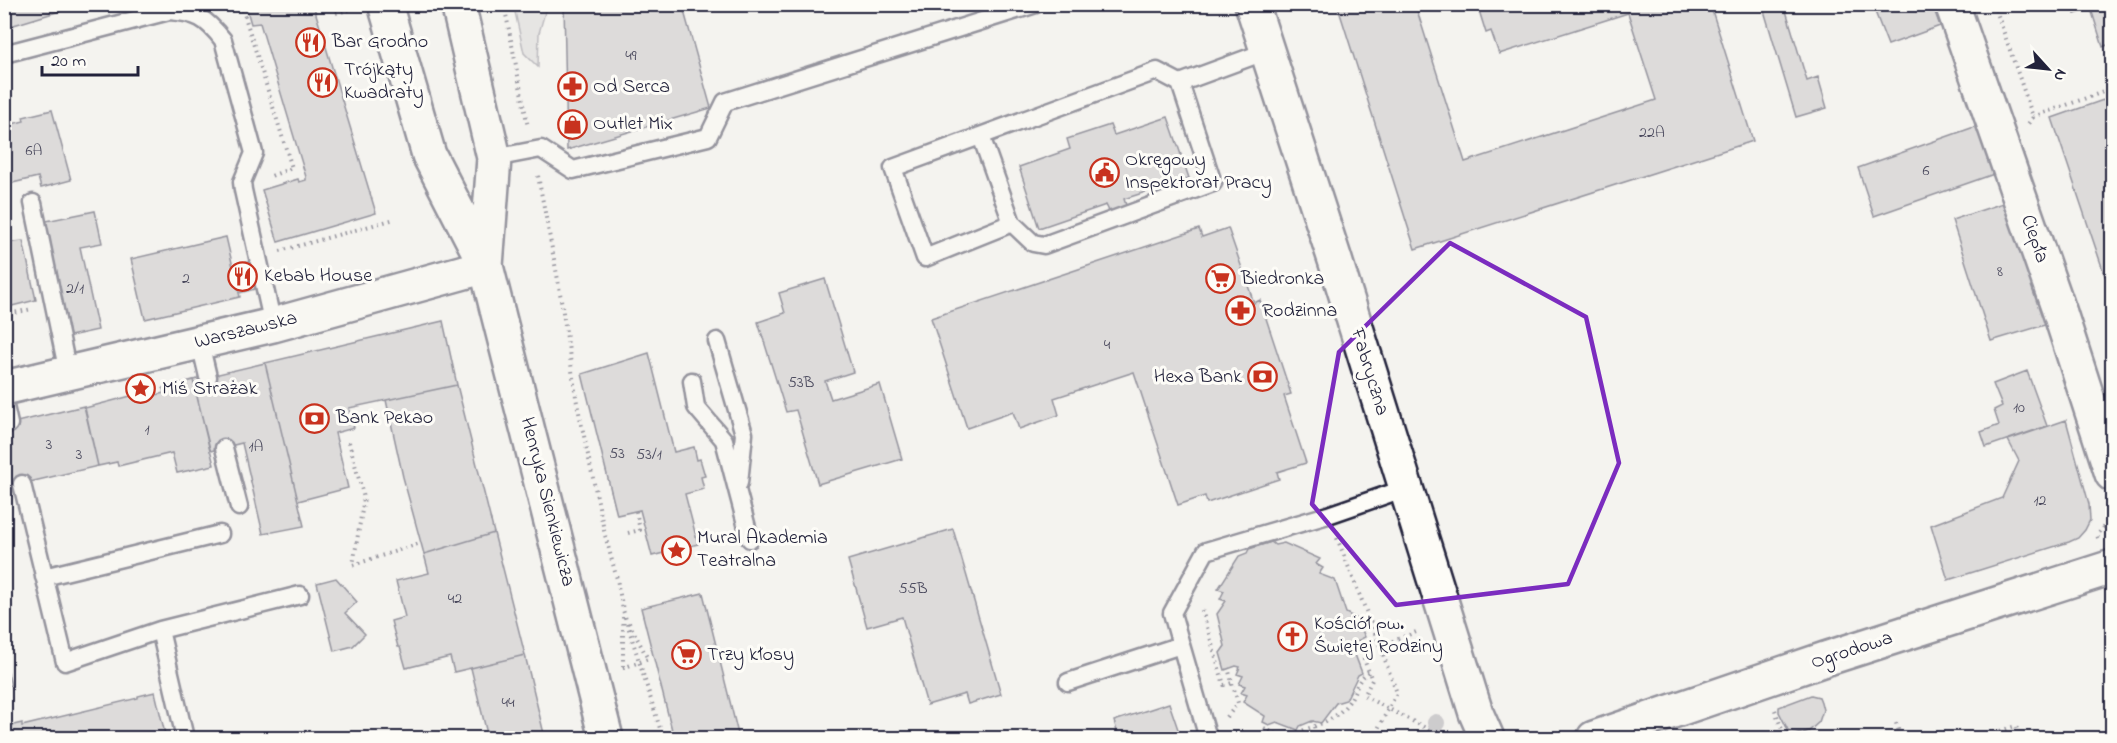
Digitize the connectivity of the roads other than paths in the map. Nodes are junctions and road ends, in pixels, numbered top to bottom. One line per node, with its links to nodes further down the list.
1 (458, 4): 10 (street, Henryka Sienkiewicza)
2 (1036, 4): 10 (lane)
3 (1252, 4): 6 (street, Fabryczna)
4 (1952, 4): 24 (street, Ciepła)
5 (370, 6): 13 (street, Henryka Sienkiewicza)
6 (1267, 51): 8 (lane); 26 (street, Fabryczna)
7 (4, 54): 14 (lane)
8 (1180, 83): 9 (lane); 12 (lane)
9 (981, 136): 12 (lane); 12 (lane)
10 (494, 158): 13 (street, Henryka Sienkiewicza)
11 (33, 202): 17 (lane)
12 (1012, 223)
13 (486, 266): 14 (street, Warszawska); 38 (street, Henryka Sienkiewicza)
14 (273, 325): 16 (street, Warszawska)
15 (717, 341): 27 (lane)
16 (200, 343): 17 (street, Warszawska); 18 (lane)
17 (68, 373): 20 (street, Warszawska)
18 (208, 377)
19 (692, 381): 27 (lane)
20 (4, 388)
21 (4, 402): 22 (lane)
22 (9, 424)
23 (224, 448): 28 (lane)
24 (2112, 474)
25 (22, 484): 32 (lane)
26 (1406, 488): 35 (lane); 40 (street, Fabryczna)
27 (737, 494): 30 (lane)
28 (239, 507)
29 (220, 534): 32 (lane)
30 (750, 539)
31 (2112, 567): 41 (street, Ogrodowa)
32 (44, 577): 34 (lane)
33 (300, 595): 34 (lane)
34 (160, 630): 37 (lane)
35 (1181, 645): 36 (lane); 39 (lane)
36 (1068, 682)
37 (185, 738)
38 (606, 738)
39 (1208, 738)
40 (1487, 738)
41 (1594, 738)

